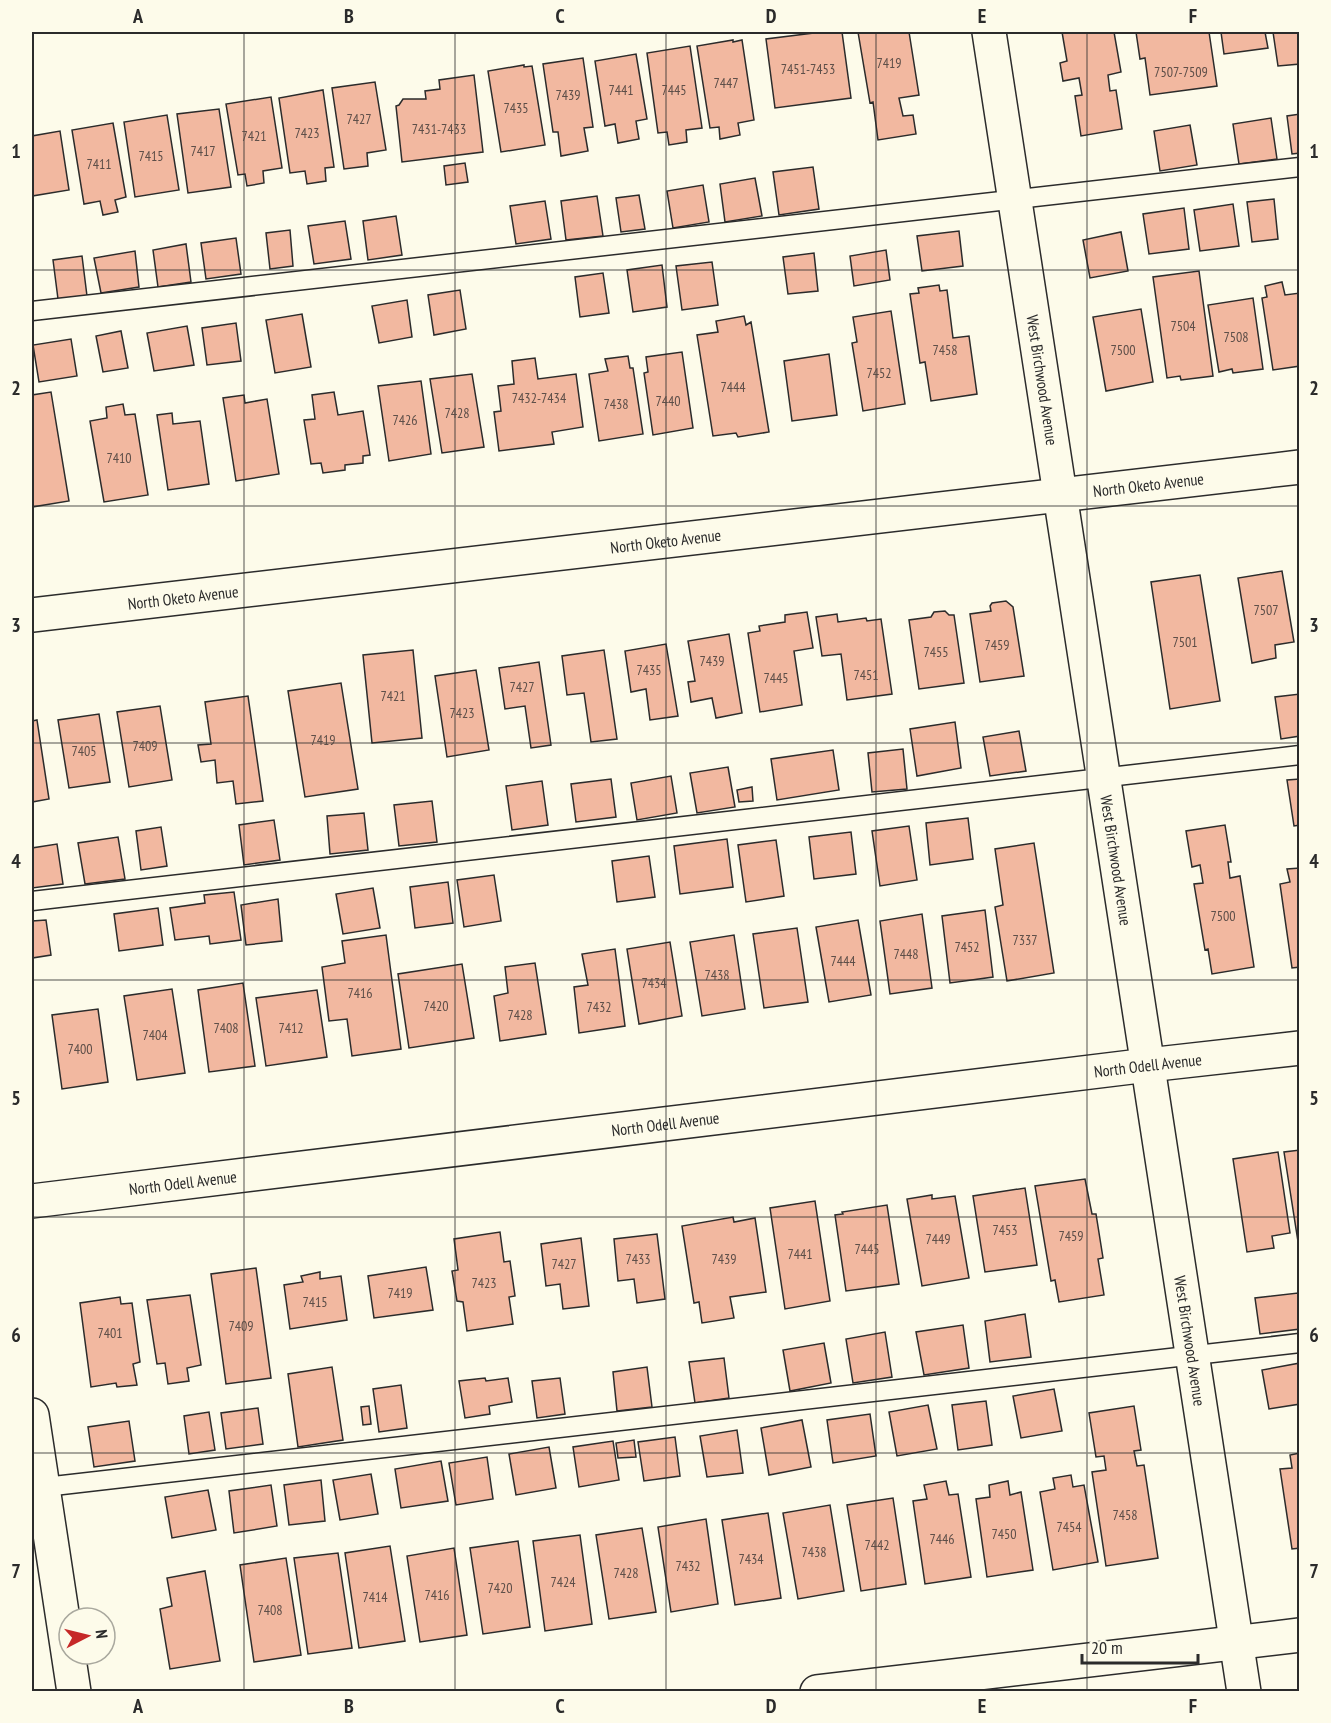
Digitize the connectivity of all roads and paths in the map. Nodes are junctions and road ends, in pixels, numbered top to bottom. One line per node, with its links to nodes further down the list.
1 (988, 32): 3 (street, West Birchwood Avenue)
2 (1299, 167): 3 (lane)
3 (1014, 198): 4 (lane); 6 (street, West Birchwood Avenue)
4 (32, 311)
5 (1299, 467): 6 (street, North Oketo Avenue)
6 (1059, 495): 7 (street, North Oketo Avenue); 9 (street, West Birchwood Avenue)
7 (32, 615)
8 (1299, 755): 9 (lane)
9 (1103, 778): 10 (lane); 12 (street, West Birchwood Avenue)
10 (32, 901)
11 (1299, 1048): 12 (street, North Odell Avenue)
12 (1148, 1065): 13 (street, North Odell Avenue); 15 (street, West Birchwood Avenue)
13 (32, 1202)
14 (1299, 1343): 15 (lane)
15 (1193, 1356): 17 (lane); 19 (street, West Birchwood Avenue)
16 (32, 1415): 17 (street)
17 (37, 1488): 20 (street)
18 (1299, 1635): 19 (street)
19 (1237, 1642): 21 (street); 22 (street, West Birchwood Avenue)
20 (74, 1692)
21 (817, 1692)
22 (1244, 1692)

